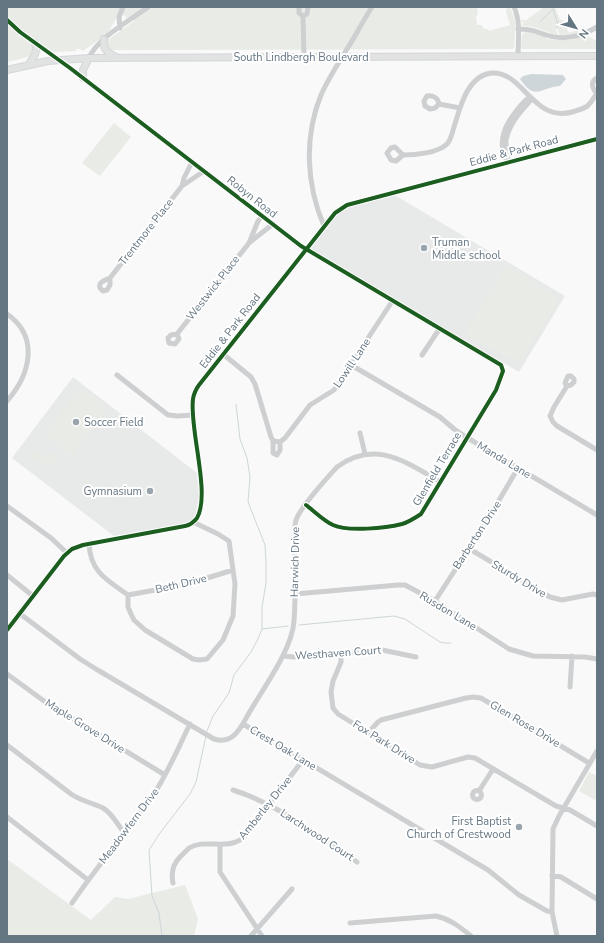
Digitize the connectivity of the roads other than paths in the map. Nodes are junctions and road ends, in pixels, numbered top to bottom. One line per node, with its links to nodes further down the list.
1 (123, 7): 10 (street)
2 (148, 7): 10 (street)
3 (299, 7): 7 (street)
4 (308, 7): 7 (street)
5 (372, 7): 17 (street)
6 (514, 7): 11 (street)
7 (303, 16): 16 (street)
8 (7, 20): 13 (street, Robyn Road)
9 (597, 27): 11 (street)
10 (120, 28): 12 (street)
11 (518, 29): 14 (street)
12 (104, 40): 18 (street); 19 (main road)
13 (35, 43): 20 (street, Robyn Road); 21 (main road)
14 (518, 56): 15 (main road, South Lindbergh Boulevard); 17 (main road, South Lindbergh Boulevard)
15 (597, 56)
16 (304, 57): 17 (main road, South Lindbergh Boulevard); 19 (main road, South Lindbergh Boulevard)
17 (342, 57): 37 (street)
18 (89, 58): 19 (main road, South Lindbergh Boulevard); 20 (main road, South Lindbergh Boulevard); 23 (main road)
19 (118, 58)
20 (59, 60): 21 (main road, South Lindbergh Boulevard); 23 (street, Robyn Road)
21 (28, 65): 22 (main road, South Lindbergh Boulevard)
22 (7, 70)
23 (83, 78): 32 (street, Robyn Road)
24 (597, 78): 25 (street)
25 (597, 93): 26 (street)
26 (529, 98): 28 (street); 31 (street)
27 (439, 104): 28 (street)
28 (460, 108): 30 (street)
29 (597, 139): 31 (street, Eddie & Park Road)
30 (403, 154)
31 (508, 161): 37 (street, Eddie & Park Road)
32 (192, 162): 33 (street, Robyn Road); 34 (street, Trentmore Place)
33 (204, 171): 34 (street, Trentmore Place); 35 (street, Robyn Road)
34 (182, 186): 40 (street, Trentmore Place)
35 (262, 216): 36 (street, Robyn Road); 38 (street, Westwick Place)
36 (272, 224): 38 (street, Westwick Place); 39 (street, Robyn Road)
37 (324, 226): 39 (street, Eddie & Park Road)
38 (249, 243): 44 (street, Westwick Place)
39 (306, 249): 41 (street, Robyn Road); 45 (street, Eddie & Park Road)
40 (110, 278)
41 (393, 300): 43 (street, Robyn Road); 47 (street, Lowill Lane)
42 (7, 314): 51 (street)
43 (440, 328): 46 (street); 48 (street, Robyn Road)
44 (177, 334)
45 (223, 354): 52 (street, Eddie & Park Road); 55 (street)
46 (422, 355)
47 (351, 365): 54 (street, Manda Lane); 56 (street, Lowill Lane)
48 (501, 365): 54 (street, Glenfield Terrace)
49 (117, 375): 52 (street)
50 (567, 386): 57 (street)
51 (7, 401)
52 (193, 415): 64 (street, Eddie & Park Road)
53 (360, 433): 58 (street)
54 (466, 438): 59 (street, Manda Lane); 60 (street, Glenfield Terrace)
55 (273, 440): 56 (street); 56 (street, Lowill Lane)
56 (280, 442)
57 (597, 450)
58 (365, 454): 60 (street, Harwich Drive); 61 (street, Harwich Drive)
59 (518, 468): 63 (street, Manda Lane); 66 (street, Barberton Drive)
60 (441, 482): 61 (street, Glenfield Terrace)
61 (306, 505): 70 (street, Harwich Drive)
62 (7, 506): 67 (street)
63 (597, 515)
64 (193, 522): 65 (street); 68 (street)
65 (89, 544): 67 (street); 71 (street)
66 (468, 548): 72 (street, Sturdy Drive); 74 (street, Barberton Drive)
67 (67, 553): 73 (street)
68 (233, 570): 71 (street, Beth Drive); 71 (street)
69 (7, 575): 73 (street)
70 (295, 594): 74 (street, Rusdon Lane); 78 (street, Harwich Drive)
71 (128, 595)
72 (597, 595)
73 (33, 596): 75 (street)
74 (435, 602): 79 (street, Rusdon Lane)
75 (19, 613): 76 (street); 84 (street, Crest Oak Lane)
76 (7, 630)
77 (341, 652): 78 (street, Westhaven Court); 80 (street, Westhaven Court); 86 (street, Fox Park Drive)
78 (283, 656): 85 (street, Harwich Drive)
79 (572, 656): 81 (street, Rusdon Lane); 83 (street)
80 (416, 657)
81 (597, 658)
82 (7, 674): 92 (street, Maple Grove Drive)
83 (570, 687)
84 (190, 724): 85 (street, Crest Oak Lane); 92 (street, Meadowfern Drive)
85 (242, 724): 89 (street, Crest Oak Lane)
86 (369, 732): 90 (street, Glen Rose Drive); 91 (street, Fox Park Drive)
87 (7, 745): 99 (street)
88 (597, 752): 90 (street)
89 (303, 760): 95 (street, Amberley Drive); 108 (street, Crest Oak Lane)
90 (590, 763): 96 (street)
91 (493, 769): 94 (street); 96 (street, Fox Park Drive)
92 (165, 775): 99 (street, Meadowfern Drive)
93 (233, 790): 95 (street, Larchwood Court)
94 (479, 791)
95 (270, 805): 100 (street, Amberley Drive); 101 (street, Larchwood Court)
96 (563, 808): 98 (street, Fox Park Drive); 102 (street)
97 (7, 817): 103 (street)
98 (597, 826)
99 (124, 833): 103 (street, Meadowfern Drive)
100 (220, 845): 104 (street, Amberley Drive); 110 (street)
101 (358, 862)
102 (552, 875): 106 (street); 108 (street)
103 (88, 880): 107 (street, Meadowfern Drive)
104 (173, 883)
105 (292, 889): 110 (street)
106 (597, 899)
107 (72, 903)
108 (552, 912): 114 (street)
109 (350, 923): 113 (street)
110 (257, 929): 111 (street); 112 (street)
111 (251, 936)
112 (262, 936)
113 (471, 936)
114 (557, 936)

